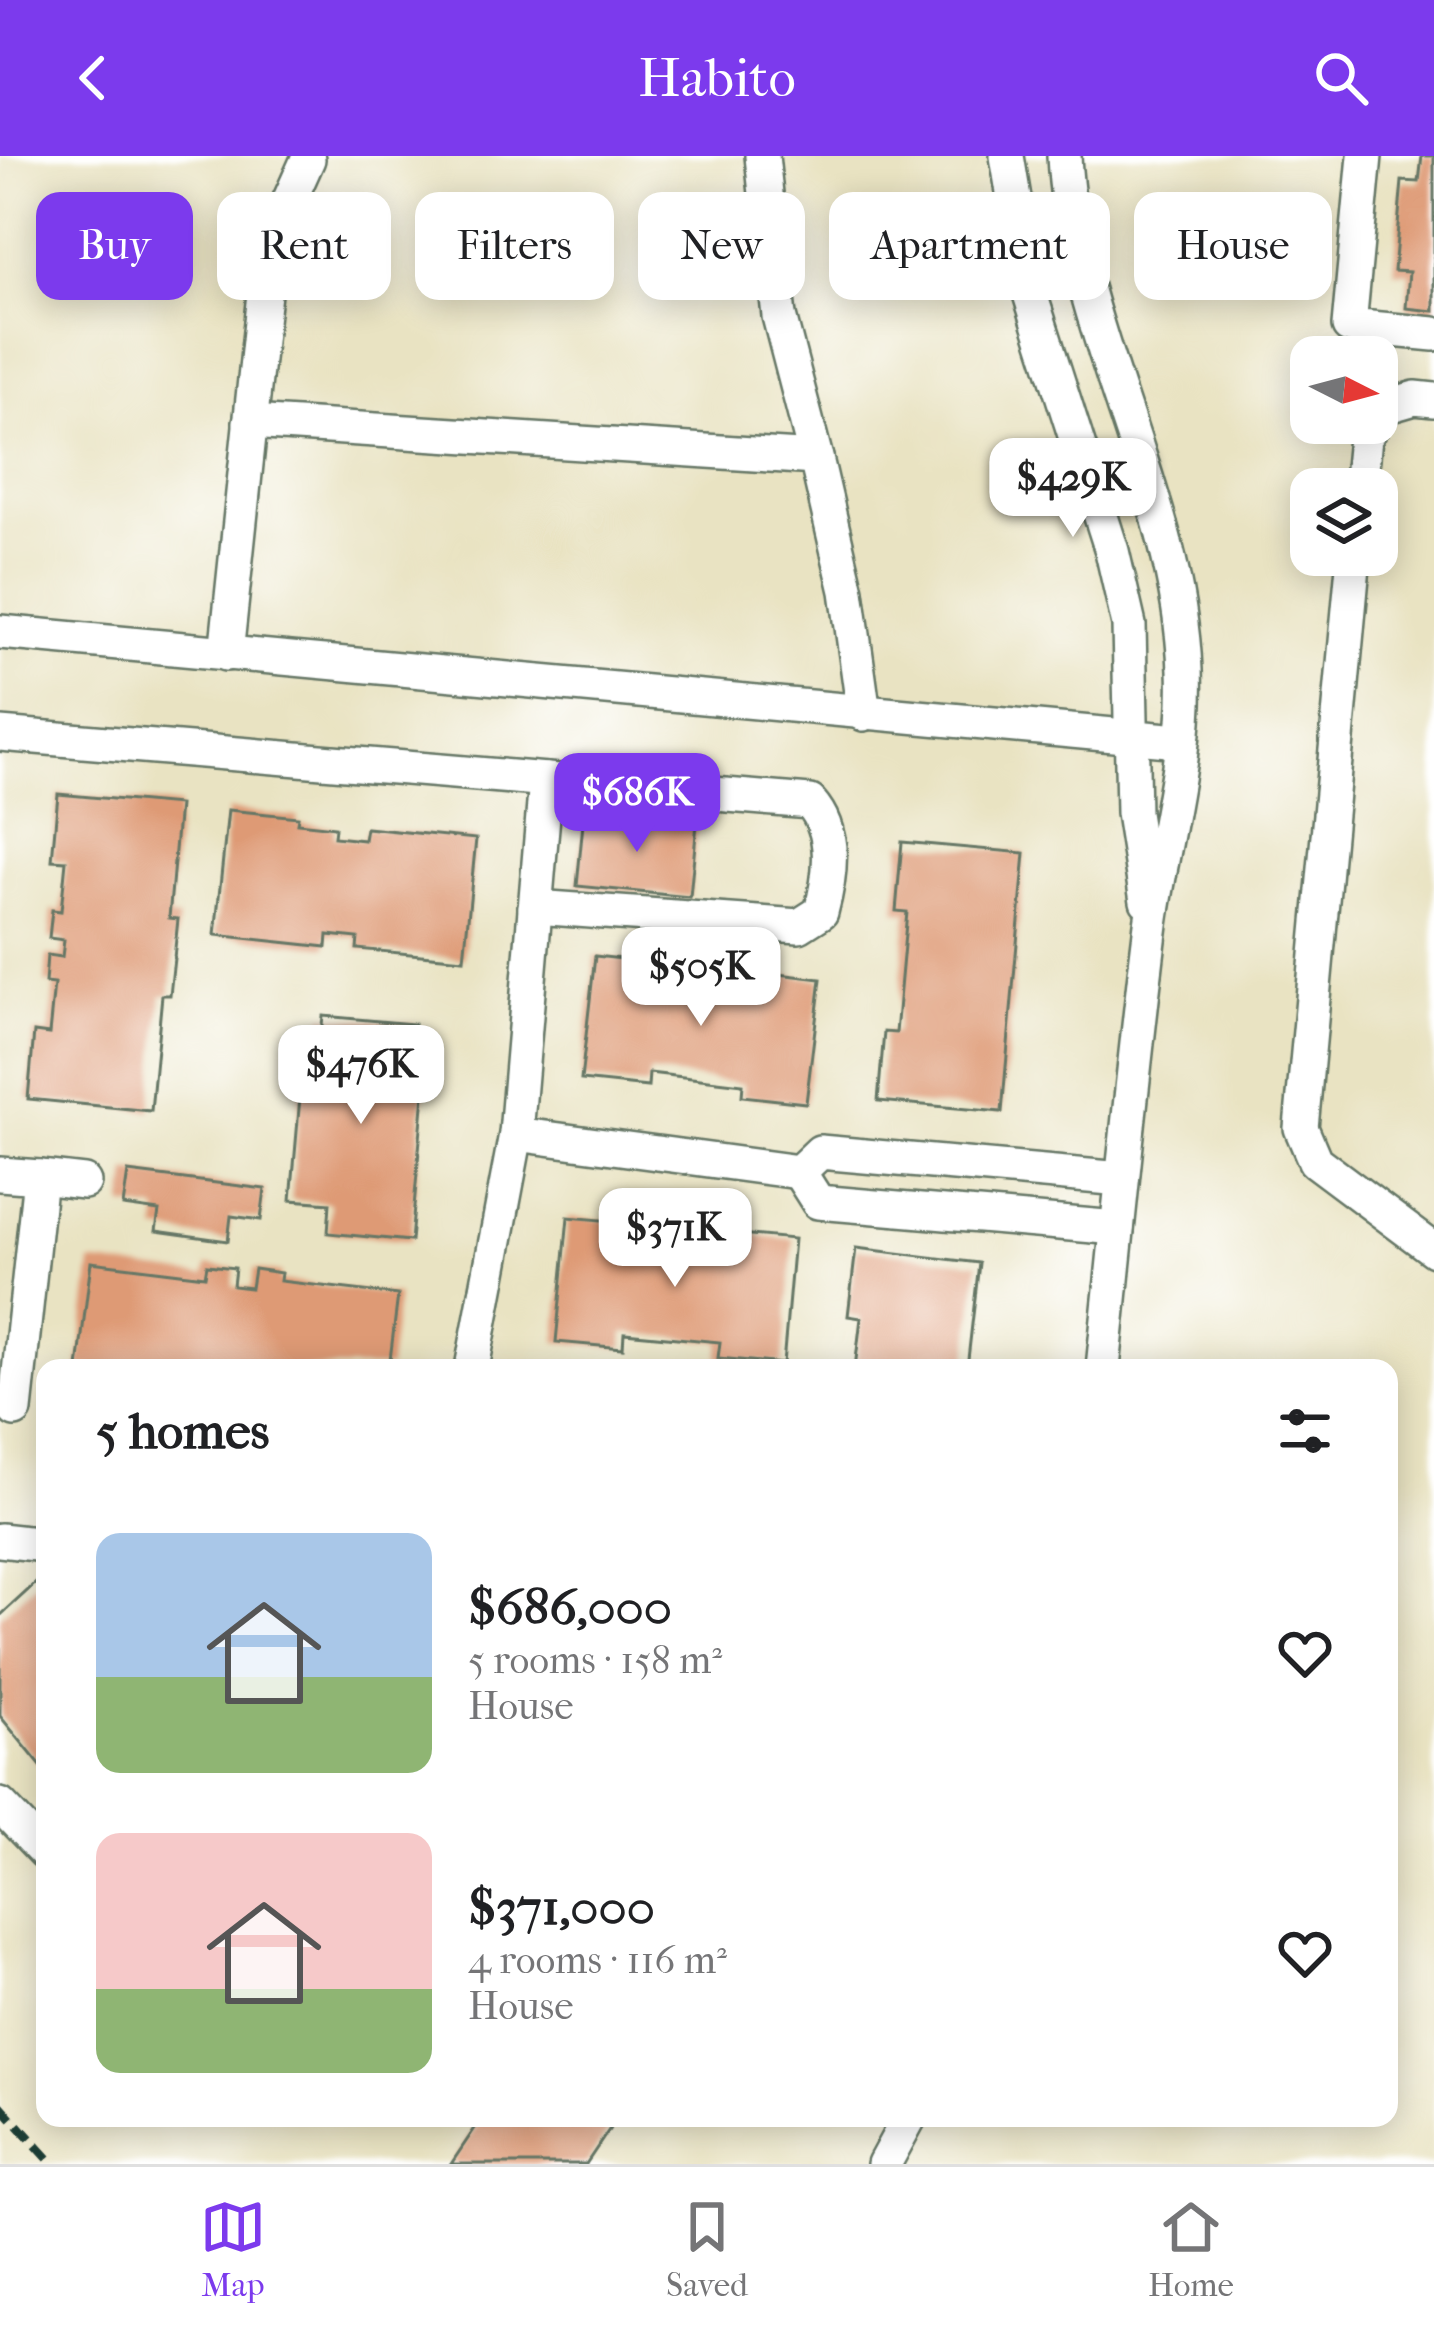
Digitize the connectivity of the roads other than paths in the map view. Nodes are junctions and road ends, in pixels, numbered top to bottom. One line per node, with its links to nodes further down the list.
1 (762, 156): 10 (street)
2 (1007, 156): 16 (street)
3 (1064, 156): 17 (street)
4 (1365, 156): 6 (street)
5 (308, 159): 9 (street)
6 (1434, 334)
7 (1434, 400): 8 (street)
8 (1398, 403)
9 (250, 422): 10 (street); 13 (street)
10 (816, 458): 14 (street)
11 (1352, 576): 28 (street)
12 (0, 632): 13 (street)
13 (226, 654): 14 (street)
14 (864, 714): 16 (street)
15 (0, 734): 18 (street)
16 (1134, 738): 17 (street); 20 (street)
17 (1179, 740): 20 (street)
18 (546, 779): 19 (street); 19 (street)
19 (535, 907): 21 (street)
20 (1151, 926): 25 (street)
21 (516, 1134): 22 (street); 29 (street)
22 (799, 1172): 25 (street); 27 (street)
23 (0, 1174): 24 (street)
24 (40, 1178): 26 (street); 31 (street)
25 (1122, 1179): 27 (street)
26 (84, 1182)
27 (1117, 1228): 30 (street)
28 (1434, 1250)
29 (476, 1359)
30 (1104, 1359)
31 (20, 1410)
32 (0, 1540): 33 (street)
33 (36, 1544)
34 (0, 1805): 35 (street)
35 (36, 1843)
36 (904, 2127): 37 (street)
37 (884, 2164)

